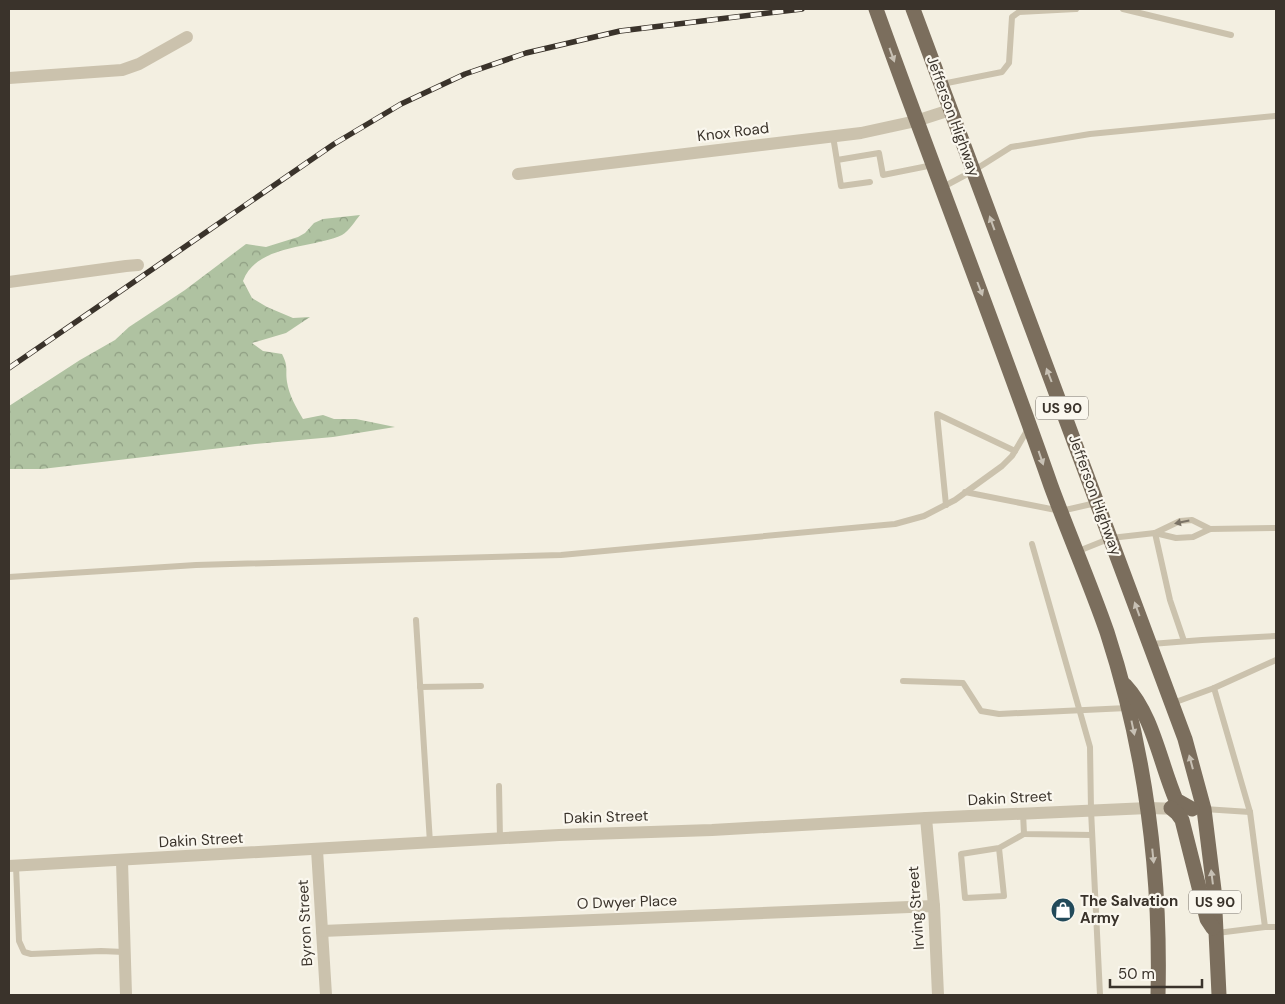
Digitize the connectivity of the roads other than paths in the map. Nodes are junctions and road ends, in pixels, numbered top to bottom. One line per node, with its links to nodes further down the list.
1 (876, 9): 11 (main road, US 90, one-way to 11)
2 (913, 9): 8 (main road, Jefferson Highway / US 90)
3 (1076, 9): 8 (lane)
4 (1123, 9): 5 (lane)
5 (1231, 35)
6 (187, 37): 7 (street)
7 (9, 78)
8 (941, 84): 9 (main road, Jefferson Highway / US 90)
9 (950, 110): 11 (street, Knox Road); 15 (main road, Jefferson Highway / US 90)
10 (1275, 116): 15 (lane)
11 (916, 121): 12 (street, Knox Road); 14 (main road, US 90)
12 (833, 136): 13 (lane); 16 (street, Knox Road)
13 (837, 160): 14 (lane); 17 (lane)
14 (933, 165): 18 (main road, US 90)
15 (973, 171): 18 (lane); 24 (main road, Jefferson Highway / US 90, one-way to 15)
16 (518, 174)
17 (870, 182)
18 (941, 188): 21 (main road, US 90, one-way to 21)
19 (138, 265): 20 (street)
20 (9, 282)
21 (1030, 426): 22 (lane); 26 (main road, US 90, one-way to 26)
22 (1015, 450): 23 (lane); 25 (lane)
23 (965, 492): 25 (lane); 26 (lane)
24 (1098, 503): 26 (lane); 30 (main road, Jefferson Highway / US 90)
25 (946, 504): 33 (lane)
26 (1061, 511): 32 (main road, US 90)
27 (1276, 528): 28 (lane)
28 (1210, 529): 29 (lane); 29 (lane, one-way to 29)
29 (1155, 533): 30 (lane); 36 (lane)
30 (1111, 538): 32 (lane); 37 (main road, Jefferson Highway / US 90, one-way to 30)
31 (1032, 544): 46 (lane)
32 (1076, 552): 39 (main road, US 90)
33 (9, 577)
34 (416, 620): 42 (lane)
35 (1276, 636): 36 (lane)
36 (1184, 642): 37 (lane)
37 (1150, 644): 44 (main road, Jefferson Highway / US 90)
38 (1276, 660): 43 (lane)
39 (1121, 680): 45 (main road, US 90); 50 (main road)
40 (903, 681): 46 (lane)
41 (481, 686): 42 (lane)
42 (420, 687): 58 (lane)
43 (1214, 688): 44 (lane); 52 (lane)
44 (1172, 703): 50 (main road, Jefferson Highway / US 90, one-way to 44)
45 (1128, 708): 46 (lane); 48 (main road, US 90, one-way to 48)
46 (1080, 710): 51 (lane)
47 (499, 786): 57 (lane)
48 (1148, 808): 49 (street, Dakin Street); 51 (street, Dakin Street); 73 (main road, US 90, one-way to 73)
49 (1171, 808): 50 (street, Dakin Street); 67 (main road)
50 (1198, 809): 52 (lane); 67 (main road, Jefferson Highway / US 90, one-way to 50)
51 (1091, 810): 53 (street, Dakin Street); 56 (lane)
52 (1250, 812): 64 (lane)
53 (1023, 813): 54 (street, Dakin Street); 55 (lane)
54 (926, 818): 57 (street, Dakin Street); 63 (street, Irving Street)
55 (1024, 834): 56 (lane); 59 (lane)
56 (1092, 835): 72 (lane)
57 (500, 839): 58 (street, Dakin Street)
58 (430, 843): 60 (street, Dakin Street)
59 (999, 848): 59 (lane)
60 (317, 850): 61 (street, Dakin Street); 66 (street, Byron Street)
61 (122, 861): 62 (street, Dakin Street); 68 (street)
62 (12, 866): 68 (lane)
63 (934, 906): 66 (street, O Dwyer Place); 71 (street, Irving Street)
64 (1265, 927): 65 (lane); 67 (lane)
65 (1276, 927)
66 (322, 931): 70 (street, Byron Street)
67 (1217, 934): 74 (main road, Jefferson Highway / US 90)
68 (124, 952): 69 (street)
69 (126, 995)
70 (326, 995)
71 (938, 995)
72 (1100, 995)
73 (1158, 995)
74 (1219, 995)

